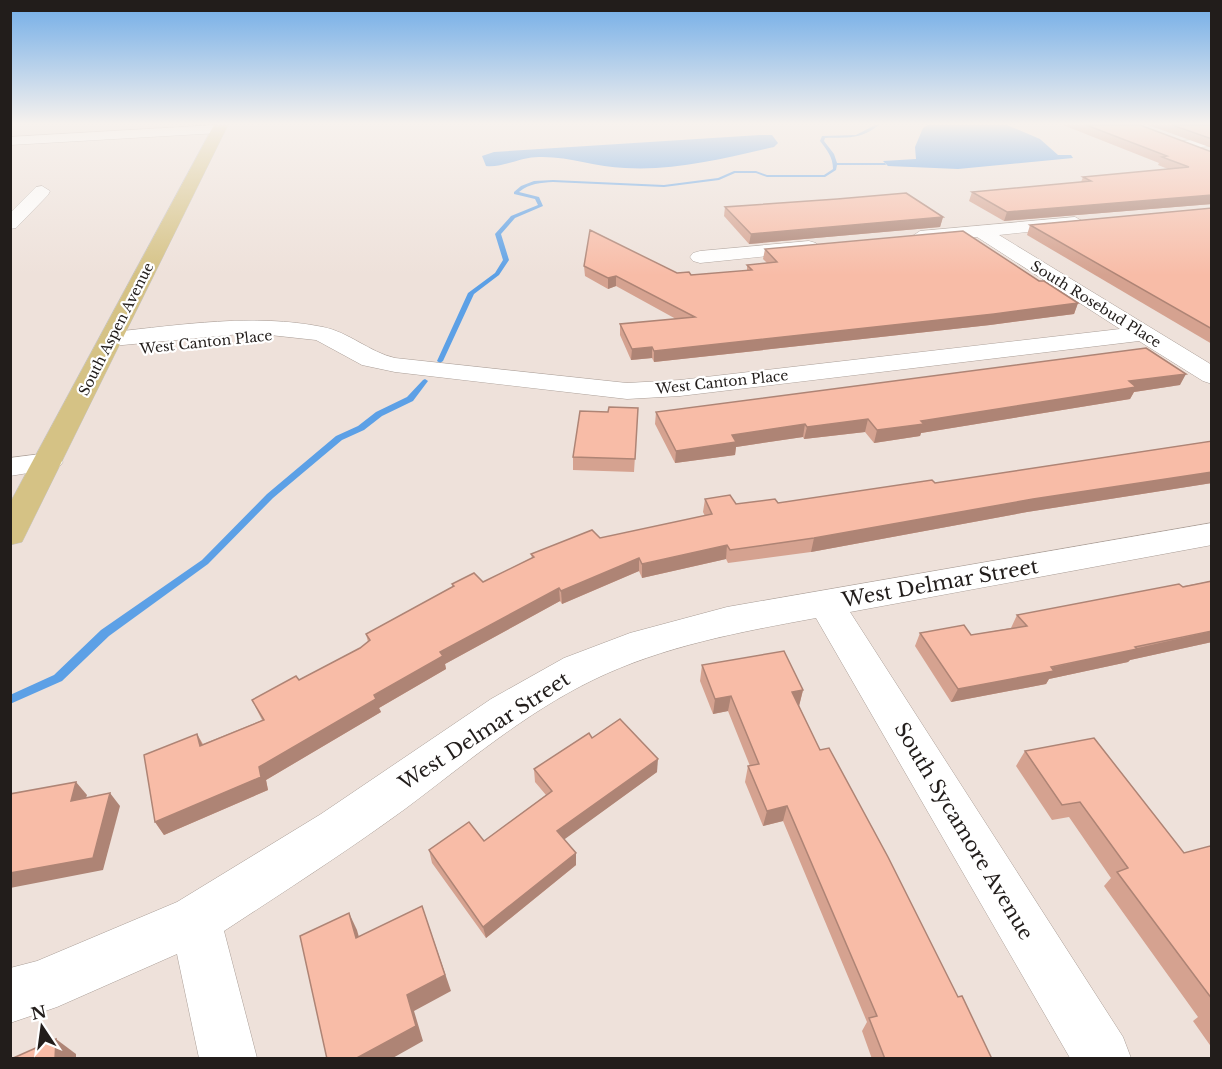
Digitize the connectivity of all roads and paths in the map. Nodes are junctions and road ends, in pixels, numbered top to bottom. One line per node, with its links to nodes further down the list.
1 (196, 175): 10 (main road, South Aspen Avenue)
2 (21, 193): 4 (street)
3 (1096, 220): 5 (street)
4 (10, 224)
5 (980, 231): 6 (street); 9 (street, South Rosebud Place)
6 (898, 239)
7 (828, 245): 8 (street)
8 (700, 257)
9 (1143, 333): 10 (street, West Canton Place); 11 (street, South Rosebud Place)
10 (109, 345): 12 (main road, South Aspen Avenue)
11 (1212, 376)
12 (48, 462): 13 (street); 14 (main road, South Aspen Avenue)
13 (10, 467)
14 (10, 534)
15 (1212, 534): 16 (street, West Delmar Street)
16 (826, 604): 17 (street, West Delmar Street); 20 (street, South Sycamore Avenue)
17 (195, 920): 18 (street, West Delmar Street); 19 (street)
18 (10, 996)
19 (228, 1059)
20 (1102, 1059)

